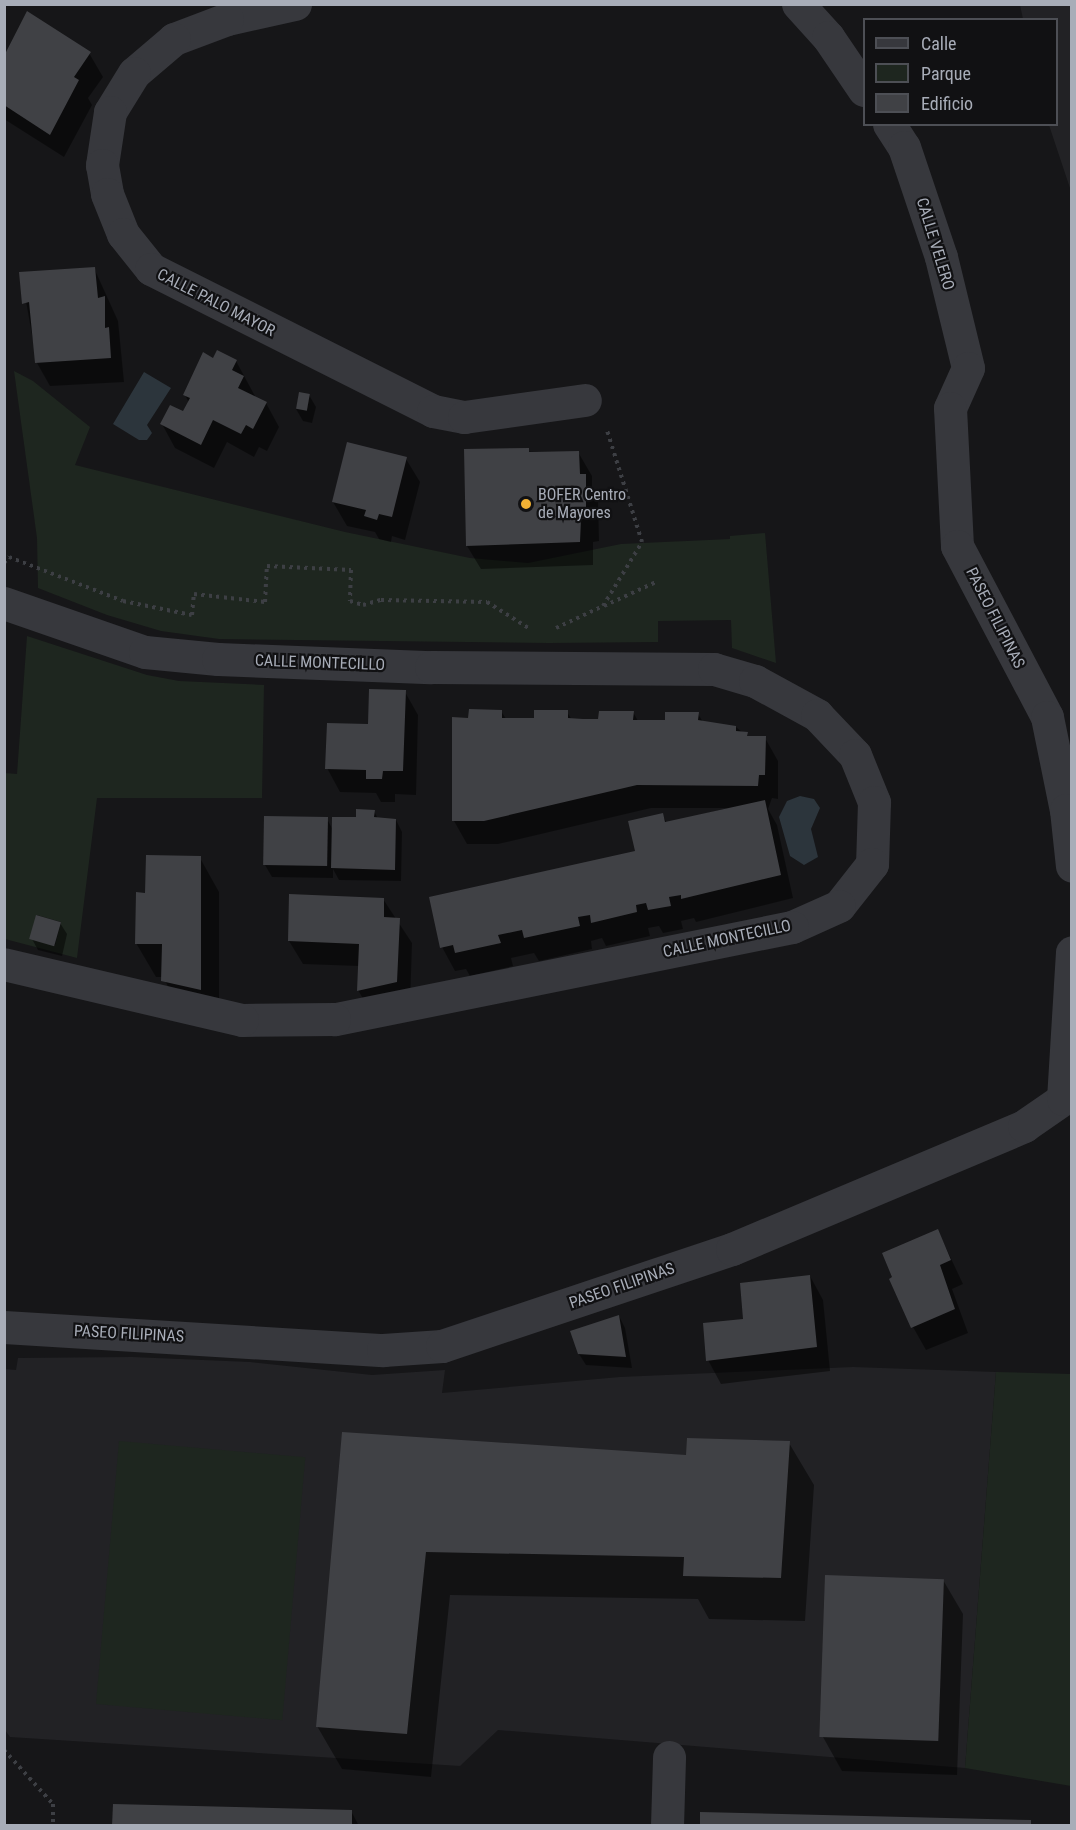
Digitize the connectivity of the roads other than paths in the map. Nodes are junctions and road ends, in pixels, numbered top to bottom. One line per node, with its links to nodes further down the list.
1 (295, 4): 6 (street, CALLE PALO MAYOR)
2 (798, 4): 3 (street)
3 (863, 89)
4 (890, 126): 5 (street, CALLE VELERO)
5 (968, 368): 8 (street, PASEO FILIPINAS)
6 (585, 400)
7 (4, 603): 10 (street, CALLE MONTECILLO)
8 (1071, 866)
9 (1071, 952): 11 (street, PASEO FILIPINAS)
10 (4, 964)
11 (4, 1327)
12 (669, 1757): 13 (street)
13 (667, 1826)

